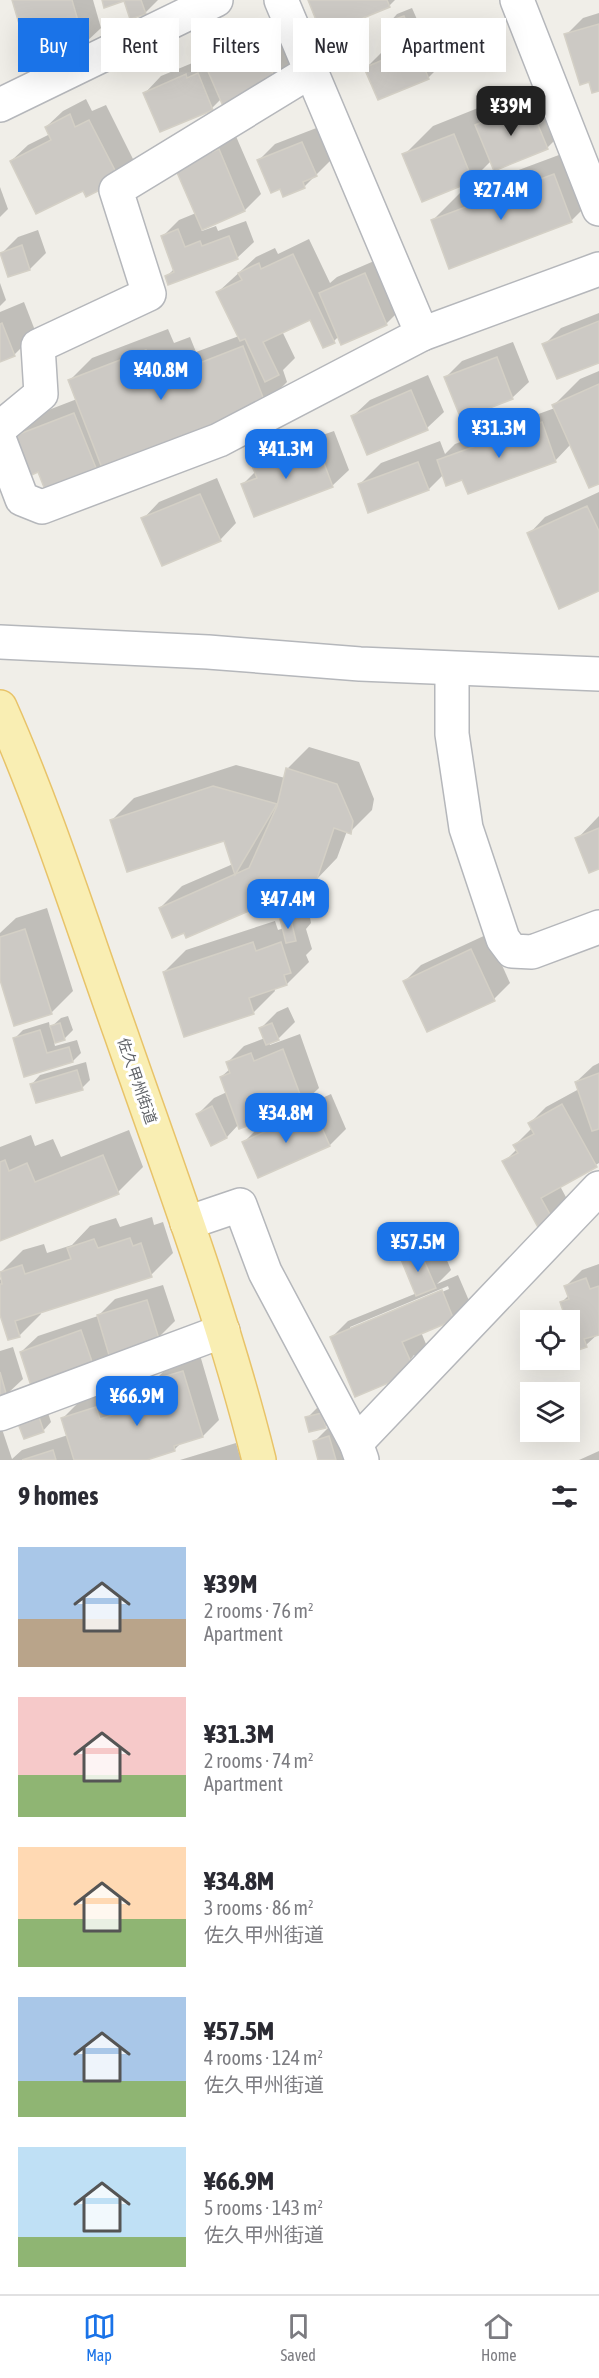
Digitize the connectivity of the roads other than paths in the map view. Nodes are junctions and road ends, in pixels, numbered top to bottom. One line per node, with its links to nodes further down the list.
1 (216, 0): 7 (street)
2 (281, 0): 4 (street)
3 (517, 0): 8 (street)
4 (293, 28)
5 (309, 72): 11 (street)
6 (311, 72): 10 (street)
7 (0, 105)
8 (599, 209)
9 (599, 269): 10 (street)
10 (422, 334): 12 (street)
11 (0, 428)
12 (0, 441)
13 (0, 642): 14 (street)
14 (452, 669): 15 (street); 17 (street)
15 (599, 674)
16 (0, 707): 19 (main road, 佐久甲州街道)
17 (599, 927)
18 (599, 1188): 22 (street)
19 (187, 1223): 20 (main road, 佐久甲州街道); 22 (street)
20 (223, 1331): 21 (street); 23 (main road, 佐久甲州街道)
21 (0, 1414)
22 (359, 1452)
23 (259, 1460)

